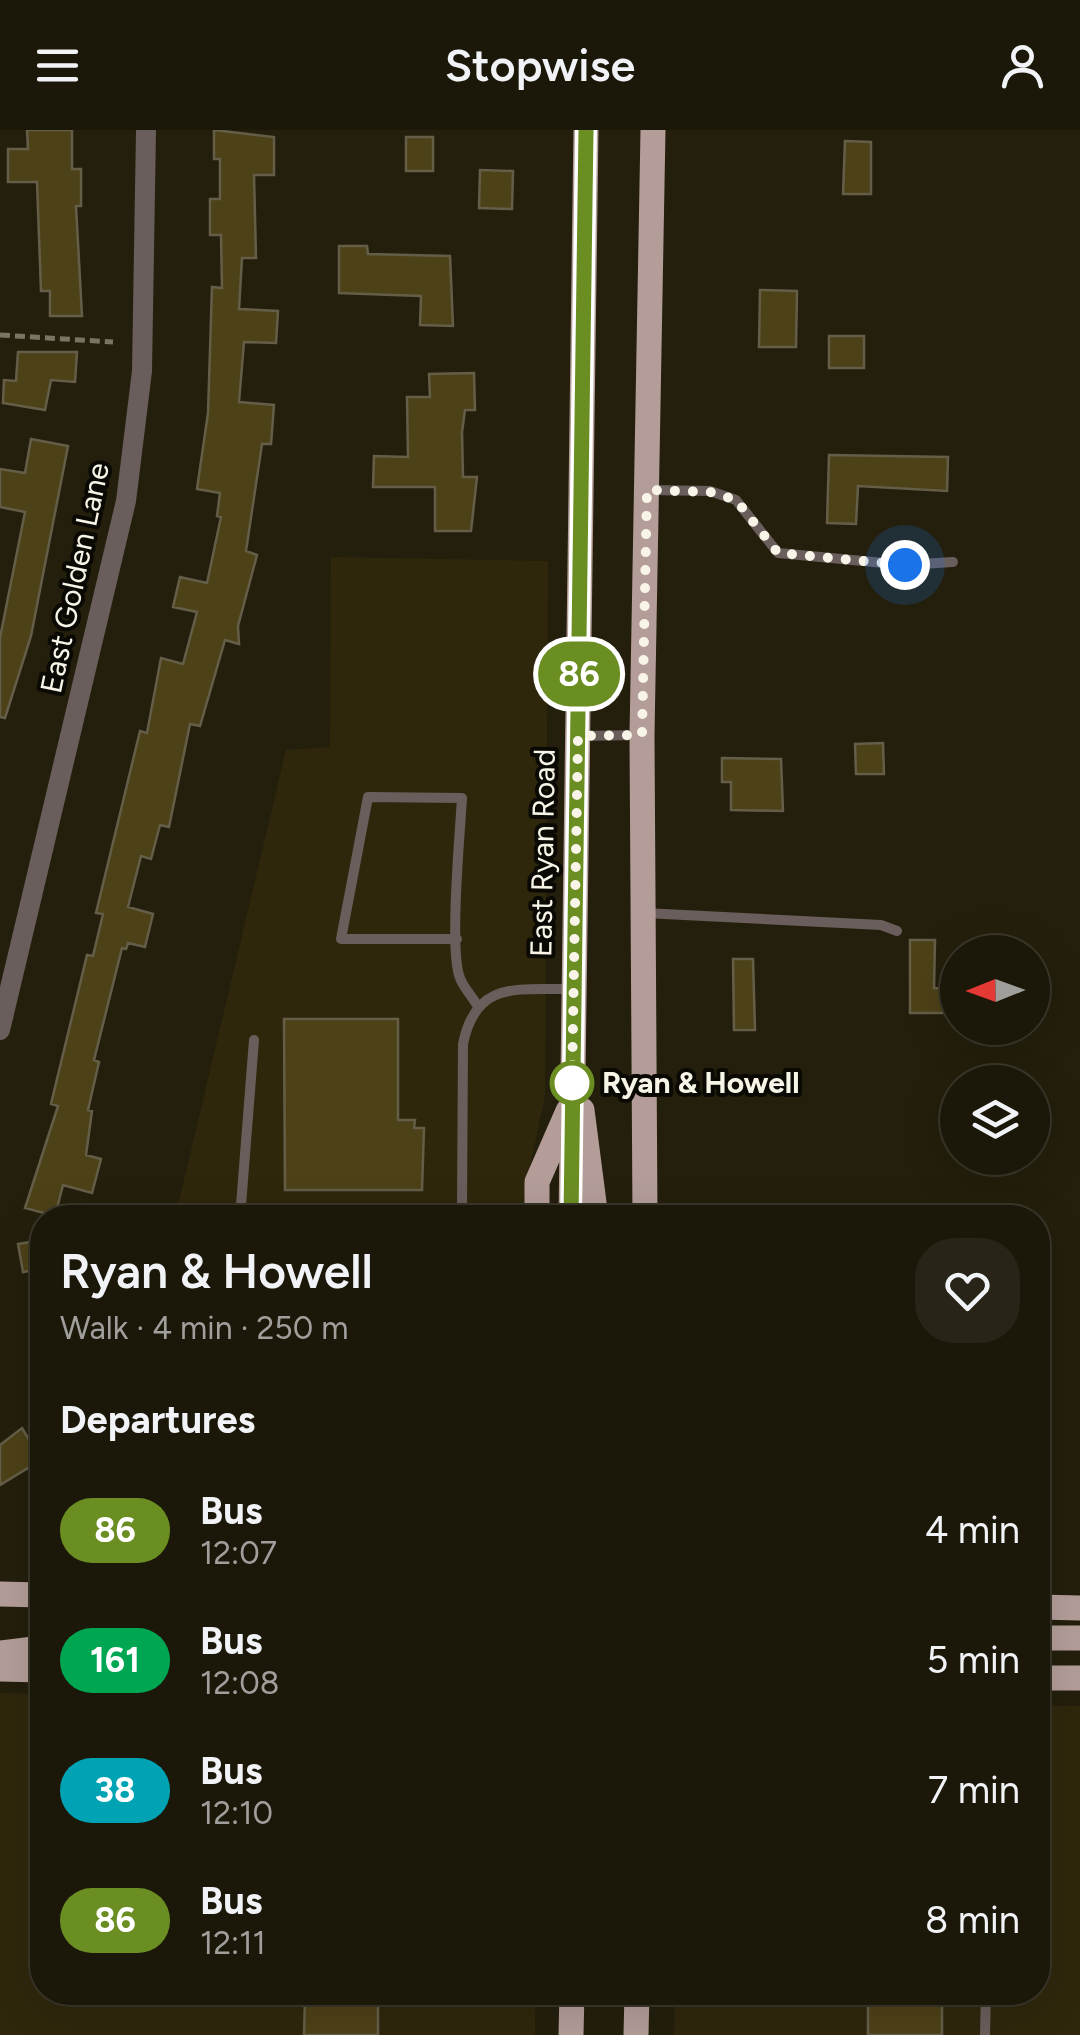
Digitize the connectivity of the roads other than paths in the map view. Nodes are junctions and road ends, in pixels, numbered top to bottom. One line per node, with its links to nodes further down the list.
1 (146, 130): 12 (street, East Golden Lane)
2 (586, 130): 7 (main road, East Ryan Road)
3 (653, 130): 4 (main road)
4 (647, 490): 5 (lane); 6 (main road)
5 (953, 562)
6 (642, 735): 7 (lane); 8 (main road)
7 (578, 736): 11 (main road, East Ryan Road)
8 (644, 913): 9 (lane); 23 (main road)
9 (897, 931)
10 (457, 939): 10 (lane); 13 (lane)
11 (572, 989): 13 (lane); 16 (main road, East Ryan Road)
12 (5, 990): 14 (street, East Golden Lane)
13 (477, 1005): 19 (lane)
14 (0, 1030)
15 (254, 1040): 18 (lane)
16 (572, 1061): 17 (main road, East Ryan Road); 22 (main road)
17 (572, 1102): 20 (main road); 21 (main road, East Ryan Road)
18 (241, 1205)
19 (462, 1205)
20 (537, 1205)
21 (571, 1205)
22 (595, 1205)
23 (645, 1205)
24 (0, 1594): 25 (main road)
25 (30, 1595)
26 (1050, 1607): 27 (main road)
27 (1080, 1608)
28 (1050, 1638): 29 (main road)
29 (1080, 1638)
30 (30, 1650): 31 (main road)
31 (0, 1654)
32 (0, 1669): 33 (main road)
33 (30, 1670)
34 (1050, 1678): 35 (main road)
35 (1080, 1678)
36 (572, 2005): 38 (main road)
37 (986, 2005): 39 (lane)
38 (571, 2035)
39 (985, 2035)

